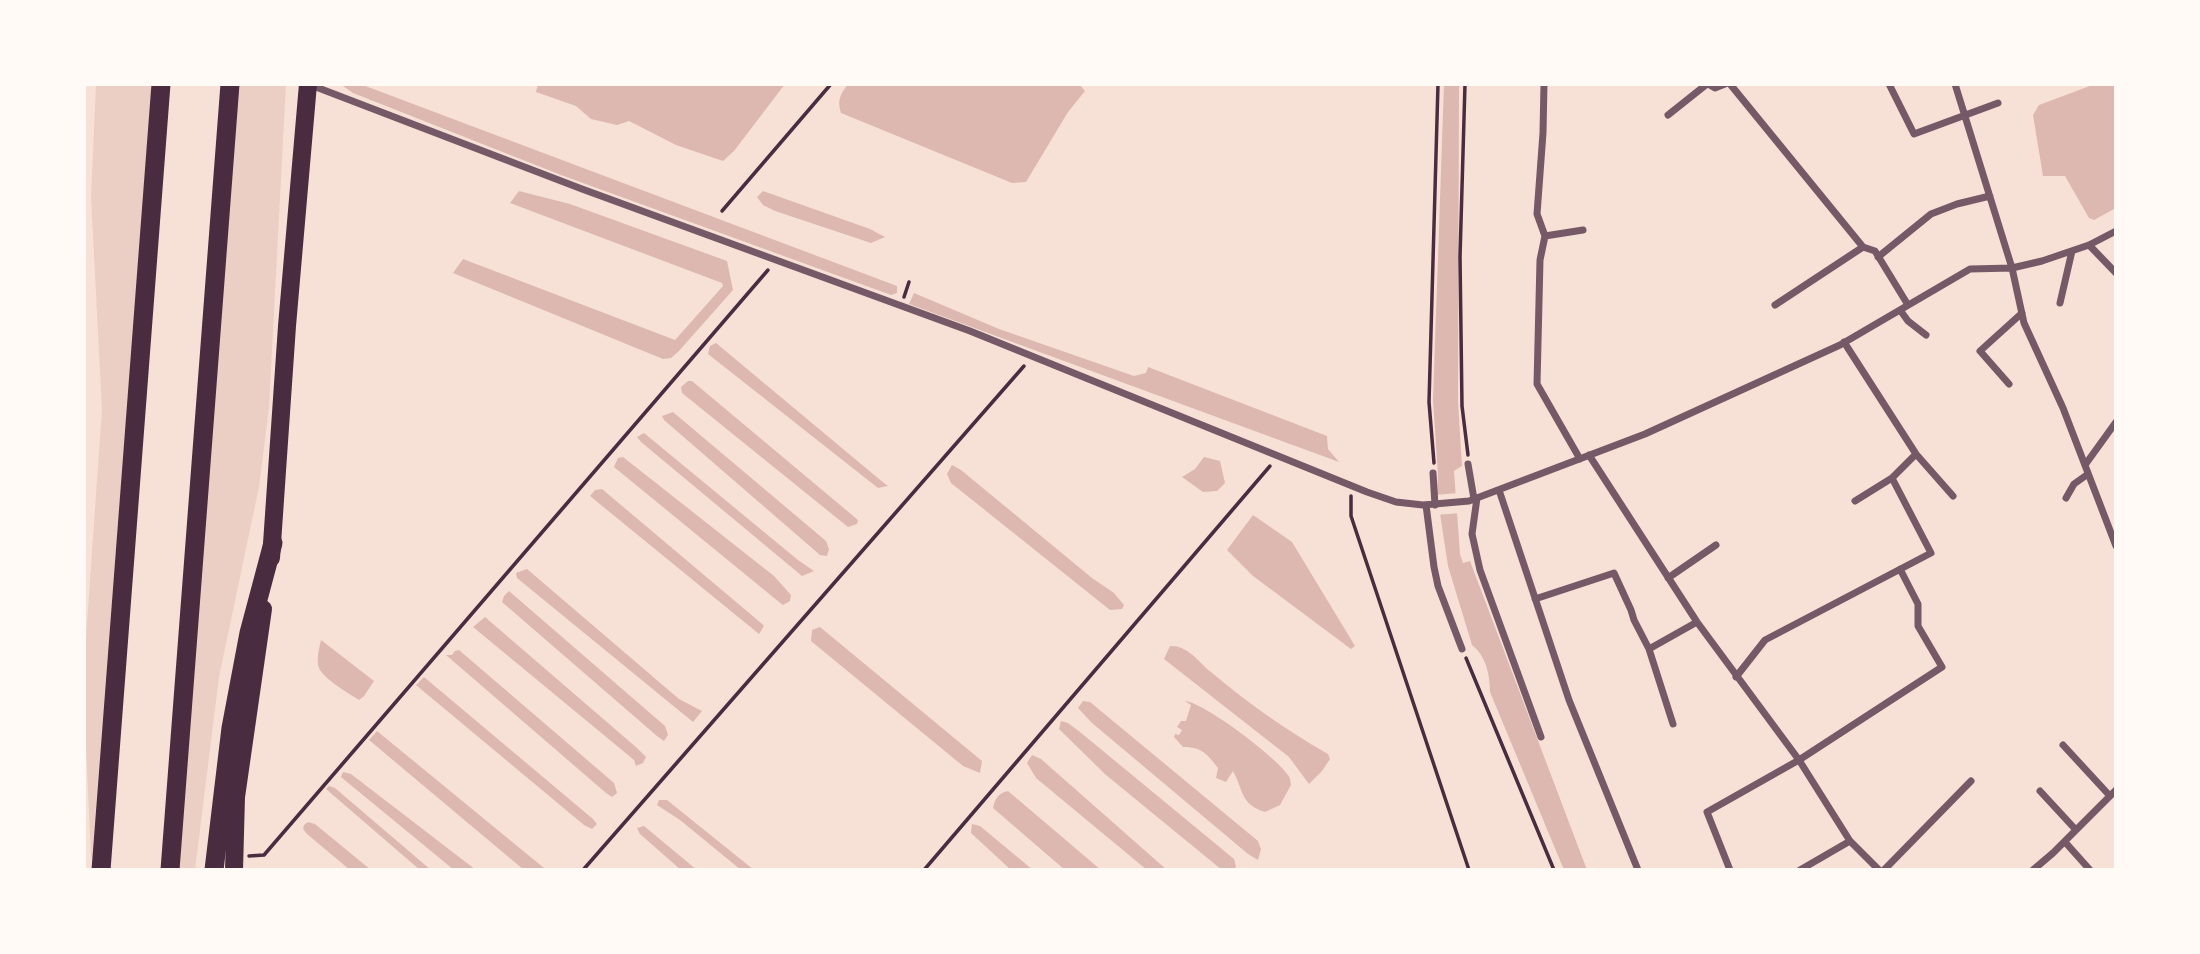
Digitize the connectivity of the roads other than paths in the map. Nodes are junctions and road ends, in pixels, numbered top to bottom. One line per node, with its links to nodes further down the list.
1 (161, 84): 67 (highway)
2 (230, 84): 68 (highway)
3 (308, 84): 44 (street); 45 (main road)
4 (1544, 84): 15 (street)
5 (1708, 84): 6 (street); 10 (street)
6 (1728, 84): 17 (street)
7 (1889, 84): 11 (street)
8 (1955, 84): 11 (street)
9 (1998, 103): 11 (street)
10 (1668, 115)
11 (1964, 115): 12 (street)
12 (1990, 196): 19 (street); 20 (street)
13 (1583, 230): 15 (street)
14 (2116, 231): 16 (street)
15 (1545, 236): 33 (street)
16 (2089, 245): 18 (street); 21 (street)
17 (1863, 247): 19 (street); 23 (street)
18 (2072, 251): 20 (street); 22 (street)
19 (1878, 257): 24 (street)
20 (2012, 268): 24 (street); 26 (street)
21 (2116, 273)
22 (2060, 303)
23 (1775, 305)
24 (1908, 305): 25 (street)
25 (1900, 310): 27 (street); 28 (street)
26 (2022, 313): 29 (street); 35 (street)
27 (1926, 335)
28 (1844, 342): 31 (street); 32 (street)
29 (2009, 384)
30 (2116, 422): 35 (street)
31 (1916, 454): 38 (street); 40 (street)
32 (1589, 455): 33 (street); 49 (street)
33 (1580, 459): 39 (street)
34 (1468, 464): 42 (street)
35 (2085, 465): 37 (street)
36 (1433, 473): 44 (street)
37 (2088, 474): 41 (street); 47 (street)
38 (1892, 478): 43 (street); 48 (street)
39 (1499, 490): 42 (street); 50 (street)
40 (1953, 496)
41 (2066, 498)
42 (1473, 499): 44 (street); 56 (street)
43 (1855, 501)
44 (1431, 505): 52 (street)
45 (273, 543): 66 (main road); 69 (highway)
46 (1716, 545): 49 (street)
47 (2116, 546)
48 (1900, 569): 54 (street); 58 (street)
49 (1668, 578): 51 (street)
50 (1535, 599): 53 (street); 70 (street)
51 (1697, 622): 53 (street); 54 (street)
52 (1462, 649)
53 (1648, 649): 55 (street)
54 (1736, 677): 58 (street)
55 (1673, 724)
56 (1541, 737)
57 (2063, 745): 62 (street)
58 (1799, 760): 64 (street); 71 (street)
59 (1971, 781): 73 (street)
60 (2116, 790): 62 (street)
61 (2040, 791): 63 (street)
62 (2110, 796): 63 (street)
63 (2076, 830): 65 (street)
64 (1850, 841): 72 (street); 73 (street)
65 (2065, 842): 74 (street); 75 (street)
66 (234, 862)
67 (101, 870)
68 (170, 870)
69 (214, 870)
70 (1638, 870)
71 (1730, 870)
72 (1800, 870)
73 (1881, 870)
74 (2033, 870)
75 (2090, 870)

